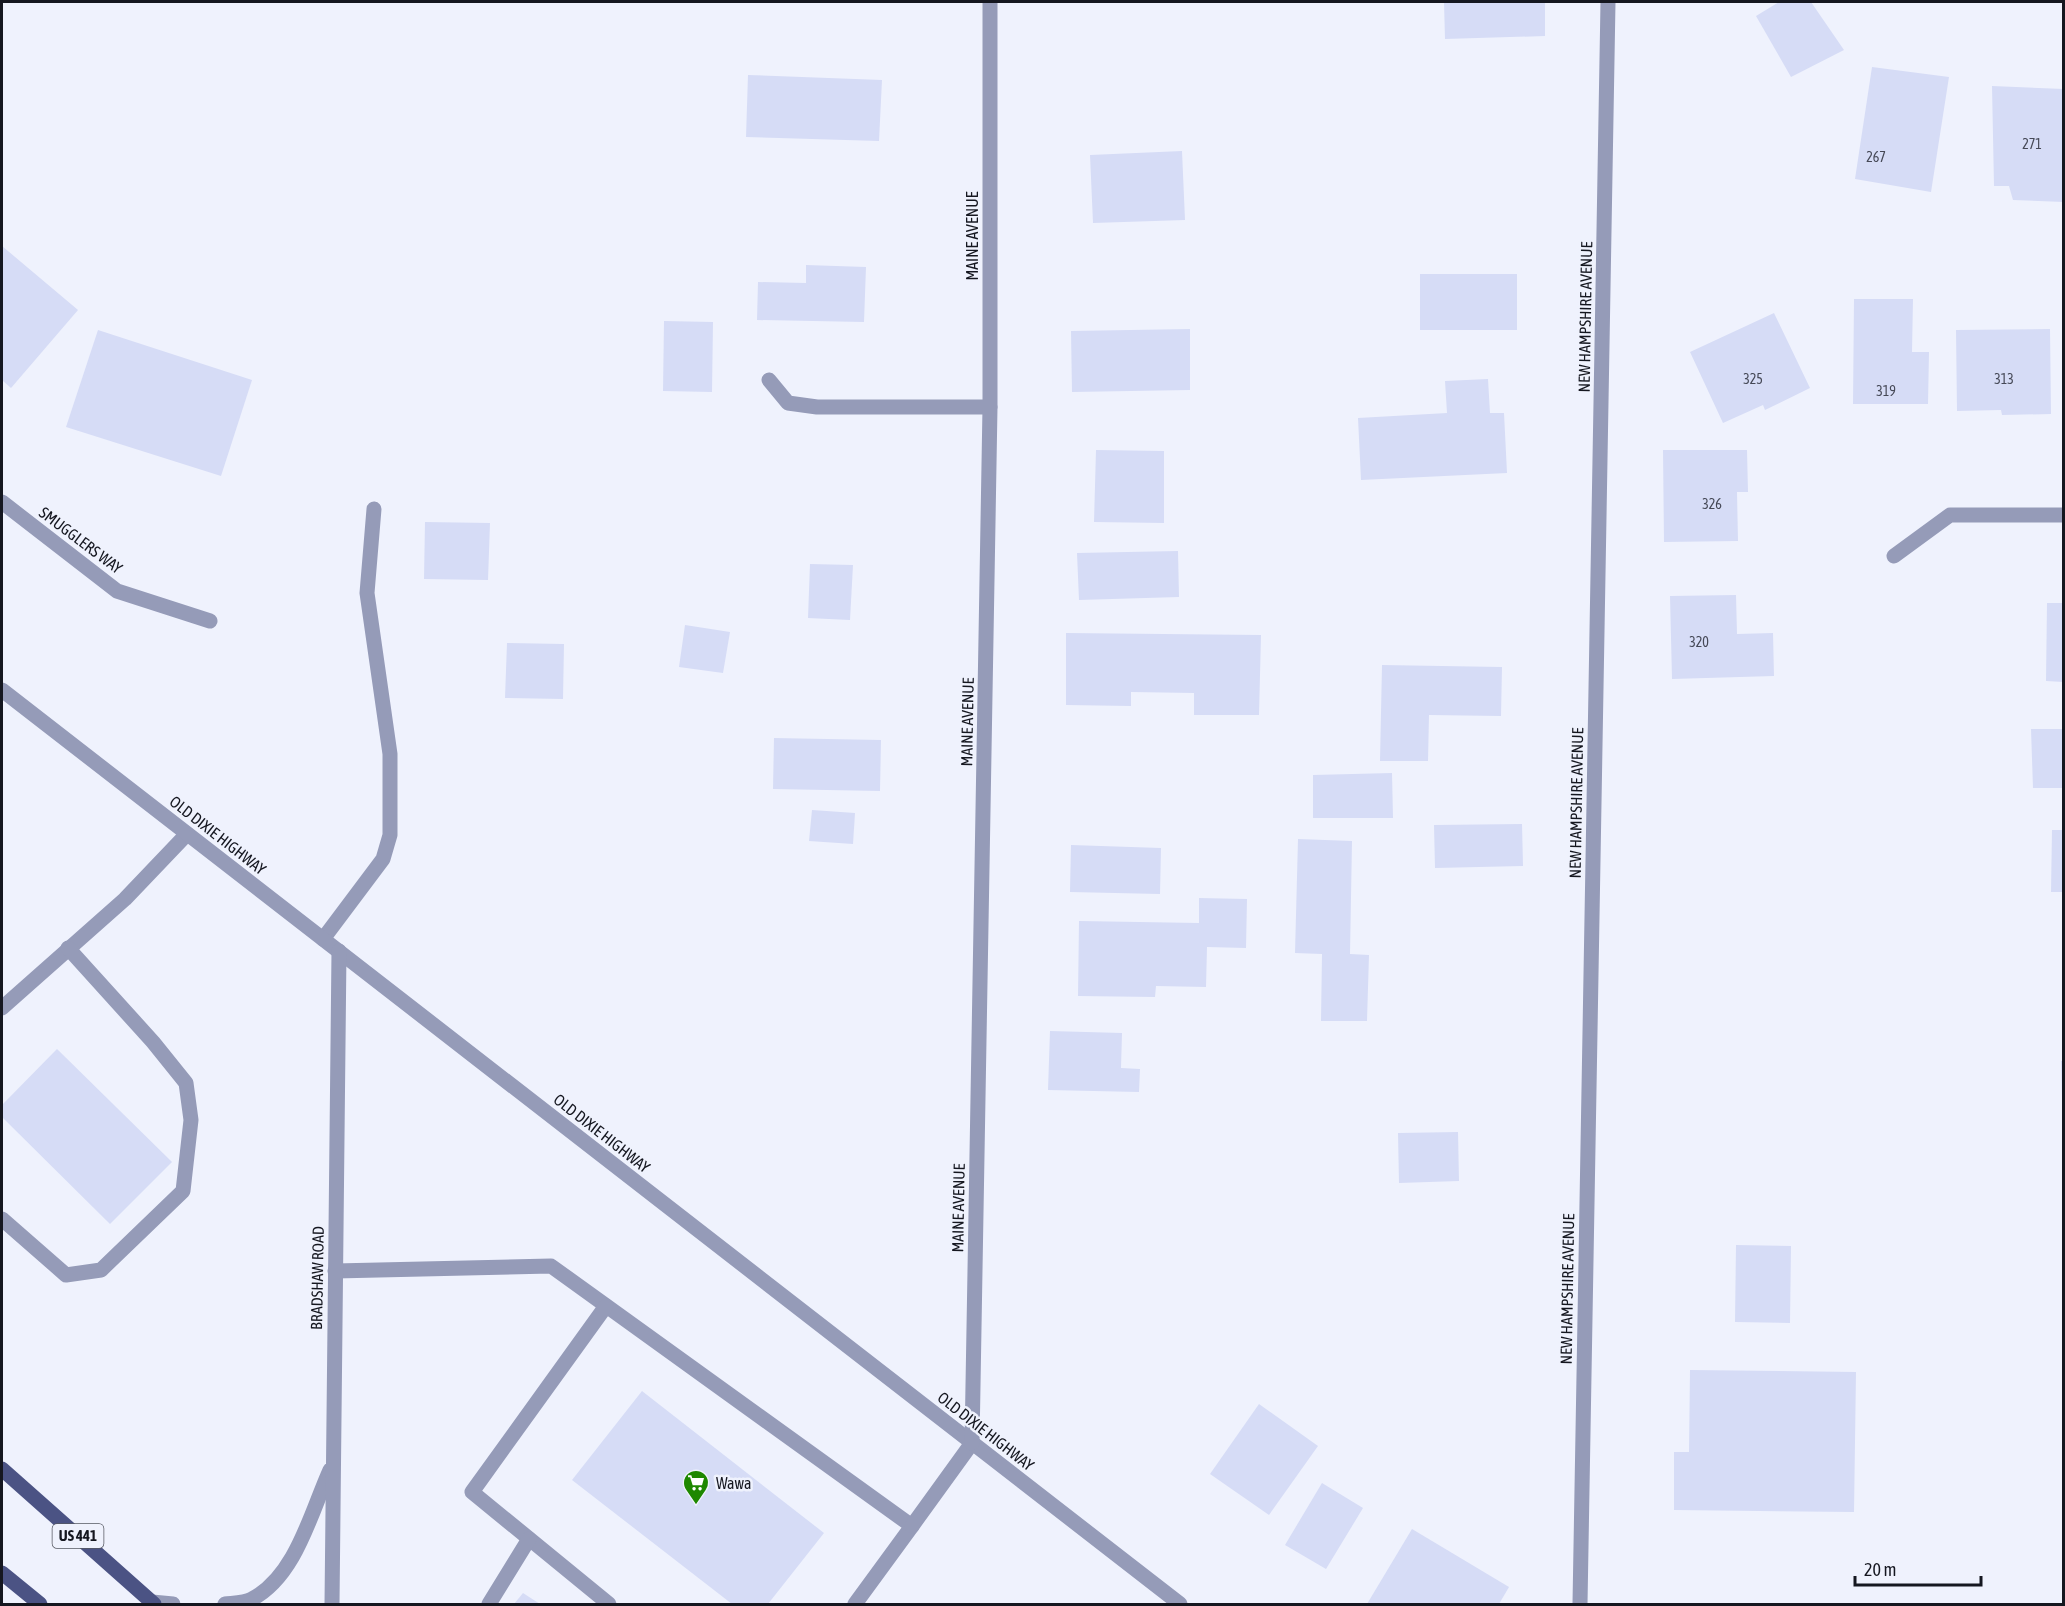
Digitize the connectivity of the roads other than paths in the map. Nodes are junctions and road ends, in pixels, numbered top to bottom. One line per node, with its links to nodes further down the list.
1 (990, 2): 4 (street, MAINE AVENUE)
2 (1608, 2): 34 (street, NEW HAMPSHIRE AVENUE)
3 (769, 380): 4 (street)
4 (990, 407): 19 (street, MAINE AVENUE)
5 (2, 502): 9 (street, SMUGGLERS WAY)
6 (374, 510): 12 (street)
7 (2064, 515): 8 (street)
8 (1894, 556)
9 (210, 621)
10 (2, 690): 11 (street, OLD DIXIE HIGHWAY)
11 (187, 834): 12 (street, OLD DIXIE HIGHWAY); 13 (street)
12 (323, 939): 14 (street, OLD DIXIE HIGHWAY)
13 (68, 948): 15 (street); 16 (street)
14 (339, 951): 17 (street, BRADSHAW ROAD); 19 (street, OLD DIXIE HIGHWAY)
15 (2, 1008)
16 (2, 1219)
17 (335, 1271): 18 (street); 20 (street, BRADSHAW ROAD)
18 (606, 1306): 22 (street); 23 (street)
19 (972, 1443): 22 (street); 33 (street, OLD DIXIE HIGHWAY)
20 (333, 1465): 28 (street); 29 (street, BRADSHAW ROAD)
21 (2, 1469): 25 (main road, US 441)
22 (912, 1526): 32 (street)
23 (530, 1539): 30 (street); 31 (street)
24 (2, 1573): 26 (main road)
25 (153, 1603): 27 (street)
26 (40, 1605)
27 (172, 1605)
28 (225, 1605)
29 (332, 1605)
30 (489, 1605)
31 (609, 1605)
32 (855, 1605)
33 (1180, 1605)
34 (1580, 1605)

